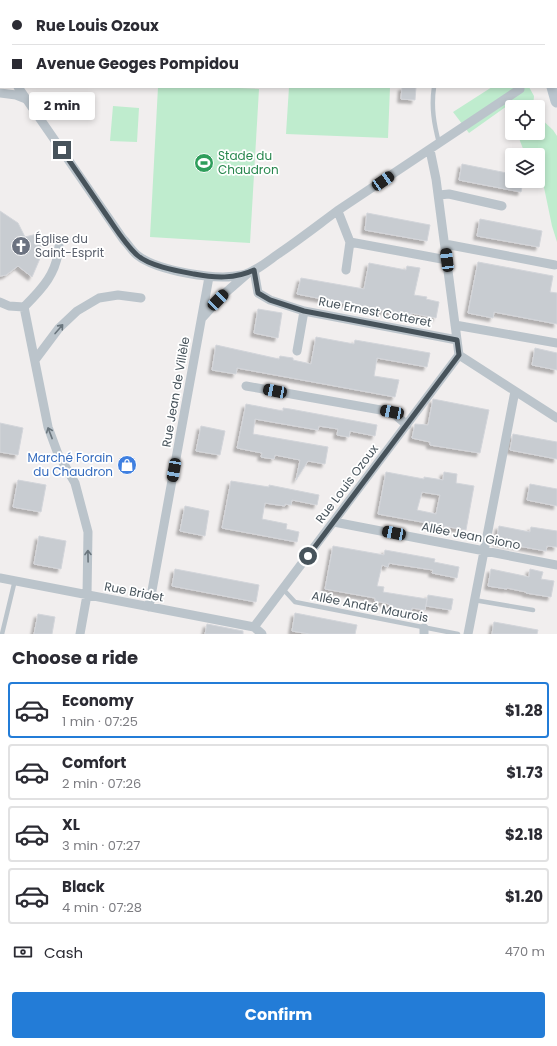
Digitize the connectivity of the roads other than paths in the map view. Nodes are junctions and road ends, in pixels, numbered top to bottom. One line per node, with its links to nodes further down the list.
1 (19, 88): 6 (street)
2 (434, 88): 8 (lane)
3 (520, 88): 8 (street)
4 (553, 88): 7 (main road)
5 (0, 93): 6 (street)
6 (26, 100): 20 (street)
7 (557, 101)
8 (439, 143): 9 (street)
9 (430, 150): 10 (street); 12 (street)
10 (439, 195): 11 (street); 14 (street)
11 (502, 206)
12 (337, 212): 13 (street); 19 (street)
13 (350, 242): 16 (street); 18 (street)
14 (445, 244): 16 (street); 17 (street)
15 (60, 246): 23 (street)
16 (447, 260): 26 (street)
17 (555, 265)
18 (346, 270)
19 (252, 271): 20 (street); 24 (street); 25 (street)
20 (209, 277): 25 (street, Rue Jean de Villèle)
21 (141, 298): 31 (street, one-way to 21)
22 (0, 302): 23 (street)
23 (24, 307): 31 (street)
24 (304, 311): 27 (street, Rue Ernest Cotteret); 29 (street, Rue Ernest Cotteret)
25 (202, 318): 44 (street, Rue Jean de Villèle)
26 (455, 325): 27 (street); 28 (street)
27 (457, 340): 30 (street)
28 (557, 343)
29 (297, 351)
30 (459, 355): 33 (street); 35 (street, Rue Louis Ozoux)
31 (35, 360): 42 (street, one-way to 31)
32 (246, 386): 35 (street)
33 (515, 391): 34 (street); 37 (street)
34 (557, 418)
35 (407, 425): 36 (street, Rue Louis Ozoux)
36 (334, 522): 37 (street, Allée Jean Giono); 41 (street, Rue Louis Ozoux)
37 (484, 550): 38 (street, Allée Jean Giono); 43 (street)
38 (557, 565)
39 (0, 578): 40 (street, Rue Bridet)
40 (15, 580): 42 (street, Rue Bridet); 48 (lane)
41 (283, 589): 46 (street, Rue Louis Ozoux); 47 (lane, Allée André Maurois)
42 (87, 594): 44 (street, Rue Bridet); 49 (street)
43 (474, 600): 45 (lane); 52 (street)
44 (149, 607): 46 (street, Rue Bridet)
45 (533, 610)
46 (254, 627): 50 (street)
47 (424, 631): 51 (lane, Allée André Maurois)
48 (2, 634)
49 (80, 634)
50 (262, 634)
51 (458, 634)
52 (468, 634)

